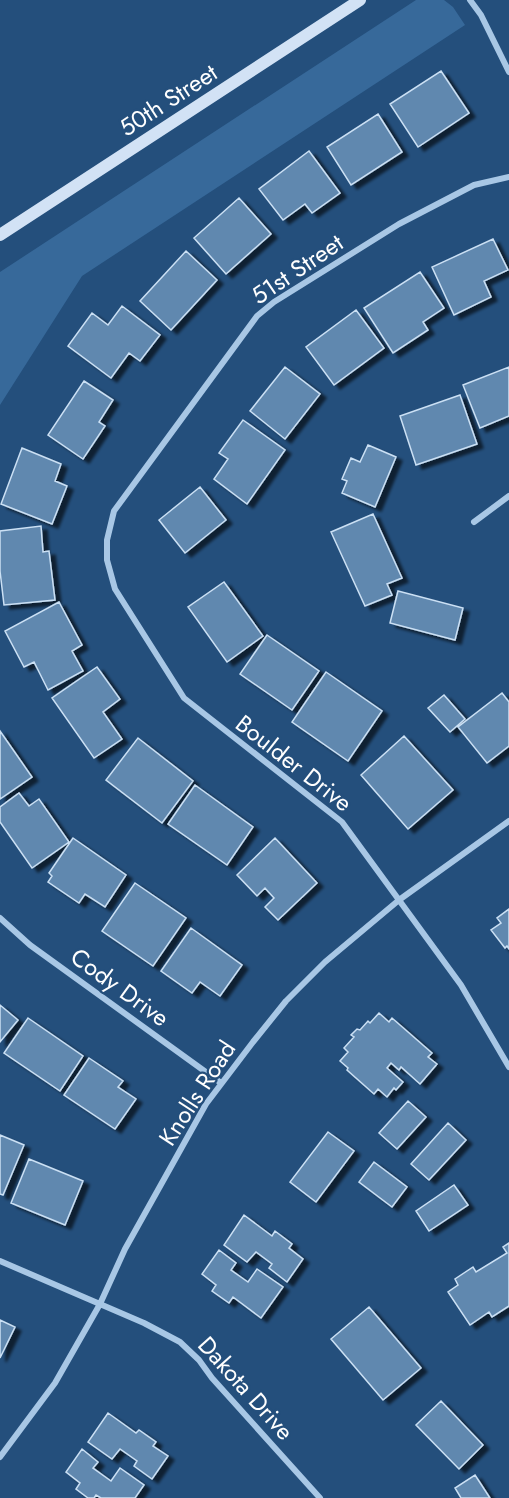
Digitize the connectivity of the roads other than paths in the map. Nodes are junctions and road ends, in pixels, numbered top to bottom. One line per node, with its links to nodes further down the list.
1 (360, 0): 5 (main road, 50th Street)
2 (471, 0): 3 (street)
3 (509, 72)
4 (509, 177): 7 (street, 51st Street)
5 (0, 235)
6 (509, 496): 8 (street)
7 (114, 511): 10 (street, Boulder Drive)
8 (474, 522)
9 (509, 821): 10 (street, Knolls Road)
10 (399, 900): 12 (street, Boulder Drive); 13 (street, Knolls Road)
11 (0, 918): 13 (street, Cody Drive)
12 (509, 1067)
13 (221, 1083): 15 (street, Knolls Road)
14 (0, 1261): 15 (street, Dakota Drive)
15 (100, 1304): 16 (street, Knolls Road); 17 (street, Dakota Drive)
16 (0, 1457)
17 (320, 1498)

